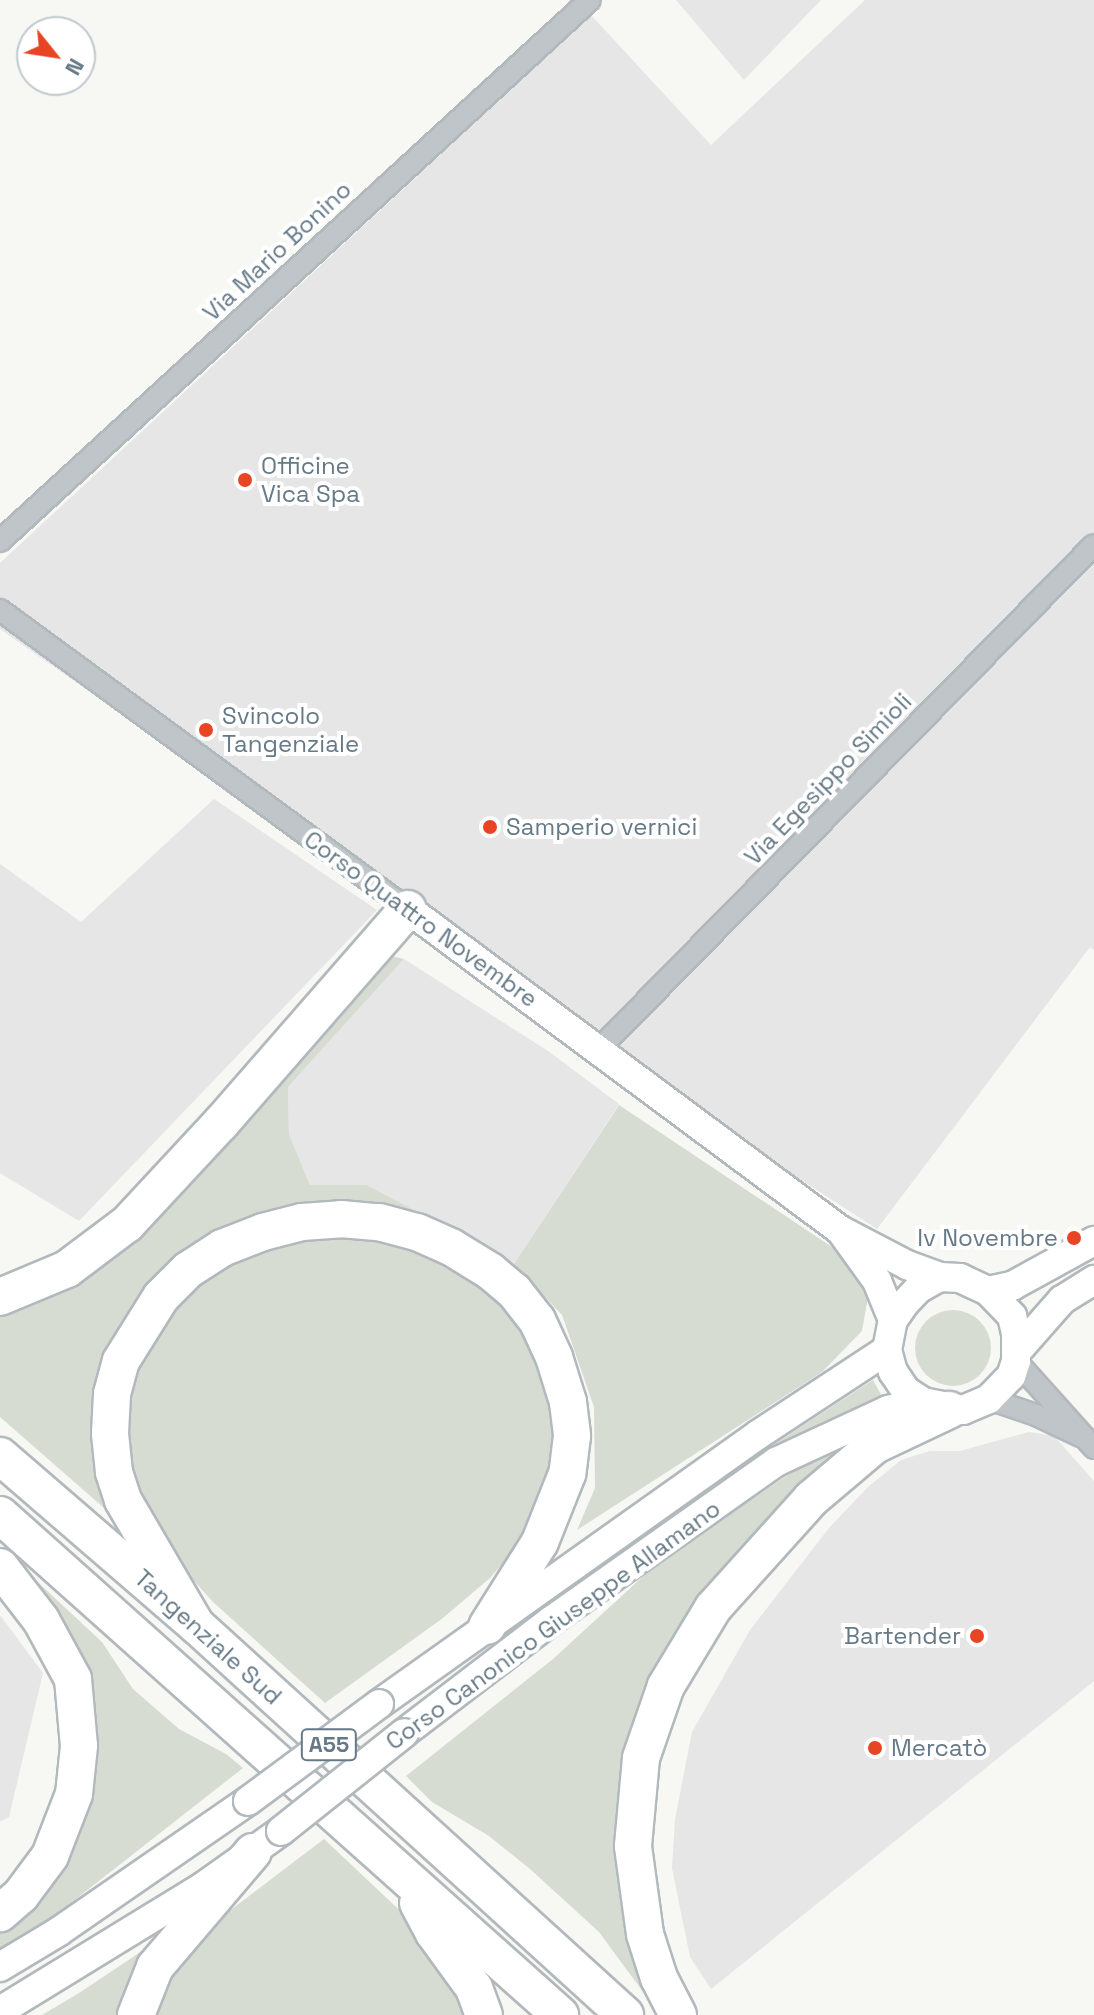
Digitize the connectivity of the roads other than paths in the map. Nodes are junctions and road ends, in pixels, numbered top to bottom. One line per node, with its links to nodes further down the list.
1 (590, 0): 2 (street, Via Mario Bonino)
2 (0, 541)
3 (1094, 545): 6 (street, Via Egesippo Simioli)
4 (0, 610): 5 (street, Corso Quattro Novembre)
5 (408, 909): 6 (main road, Corso Quattro Novembre); 12 (highway)
6 (599, 1049): 7 (main road, Corso Quattro Novembre)
7 (840, 1230): 9 (main road, Corso Quattro Novembre); 13 (main road, Corso Quattro Novembre)
8 (1094, 1241): 11 (main road)
9 (940, 1277): 11 (main road); 13 (main road)
10 (1094, 1280): 15 (main road)
11 (988, 1291): 15 (main road)
12 (0, 1297)
13 (893, 1320): 14 (main road)
14 (887, 1350): 17 (main road); 23 (main road, Corso Canonico Giuseppe Allamano)
15 (1017, 1355): 16 (main road); 18 (street)
16 (989, 1399): 17 (main road); 18 (street)
17 (936, 1406): 24 (main road, Corso Canonico Giuseppe Allamano, bridge); 33 (highway)
18 (1091, 1444)
19 (0, 1456): 22 (highway, Tangenziale Sud / A55)
20 (0, 1515): 25 (highway, Tangenziale Sud / A55)
21 (0, 1567): 26 (highway)
22 (196, 1625): 23 (highway); 32 (highway, Tangenziale Sud / A55)
23 (487, 1626): 27 (main road, Corso Canonico Giuseppe Allamano, bridge)
24 (267, 1842): 28 (main road, Corso Canonico Giuseppe Allamano); 29 (highway)
25 (403, 1874): 30 (highway); 31 (highway, Tangenziale Sud / A55)
26 (0, 1913)
27 (0, 1967)
28 (0, 2011)
29 (136, 2015)
30 (484, 2015)
31 (560, 2015)
32 (625, 2015)
33 (678, 2015)

